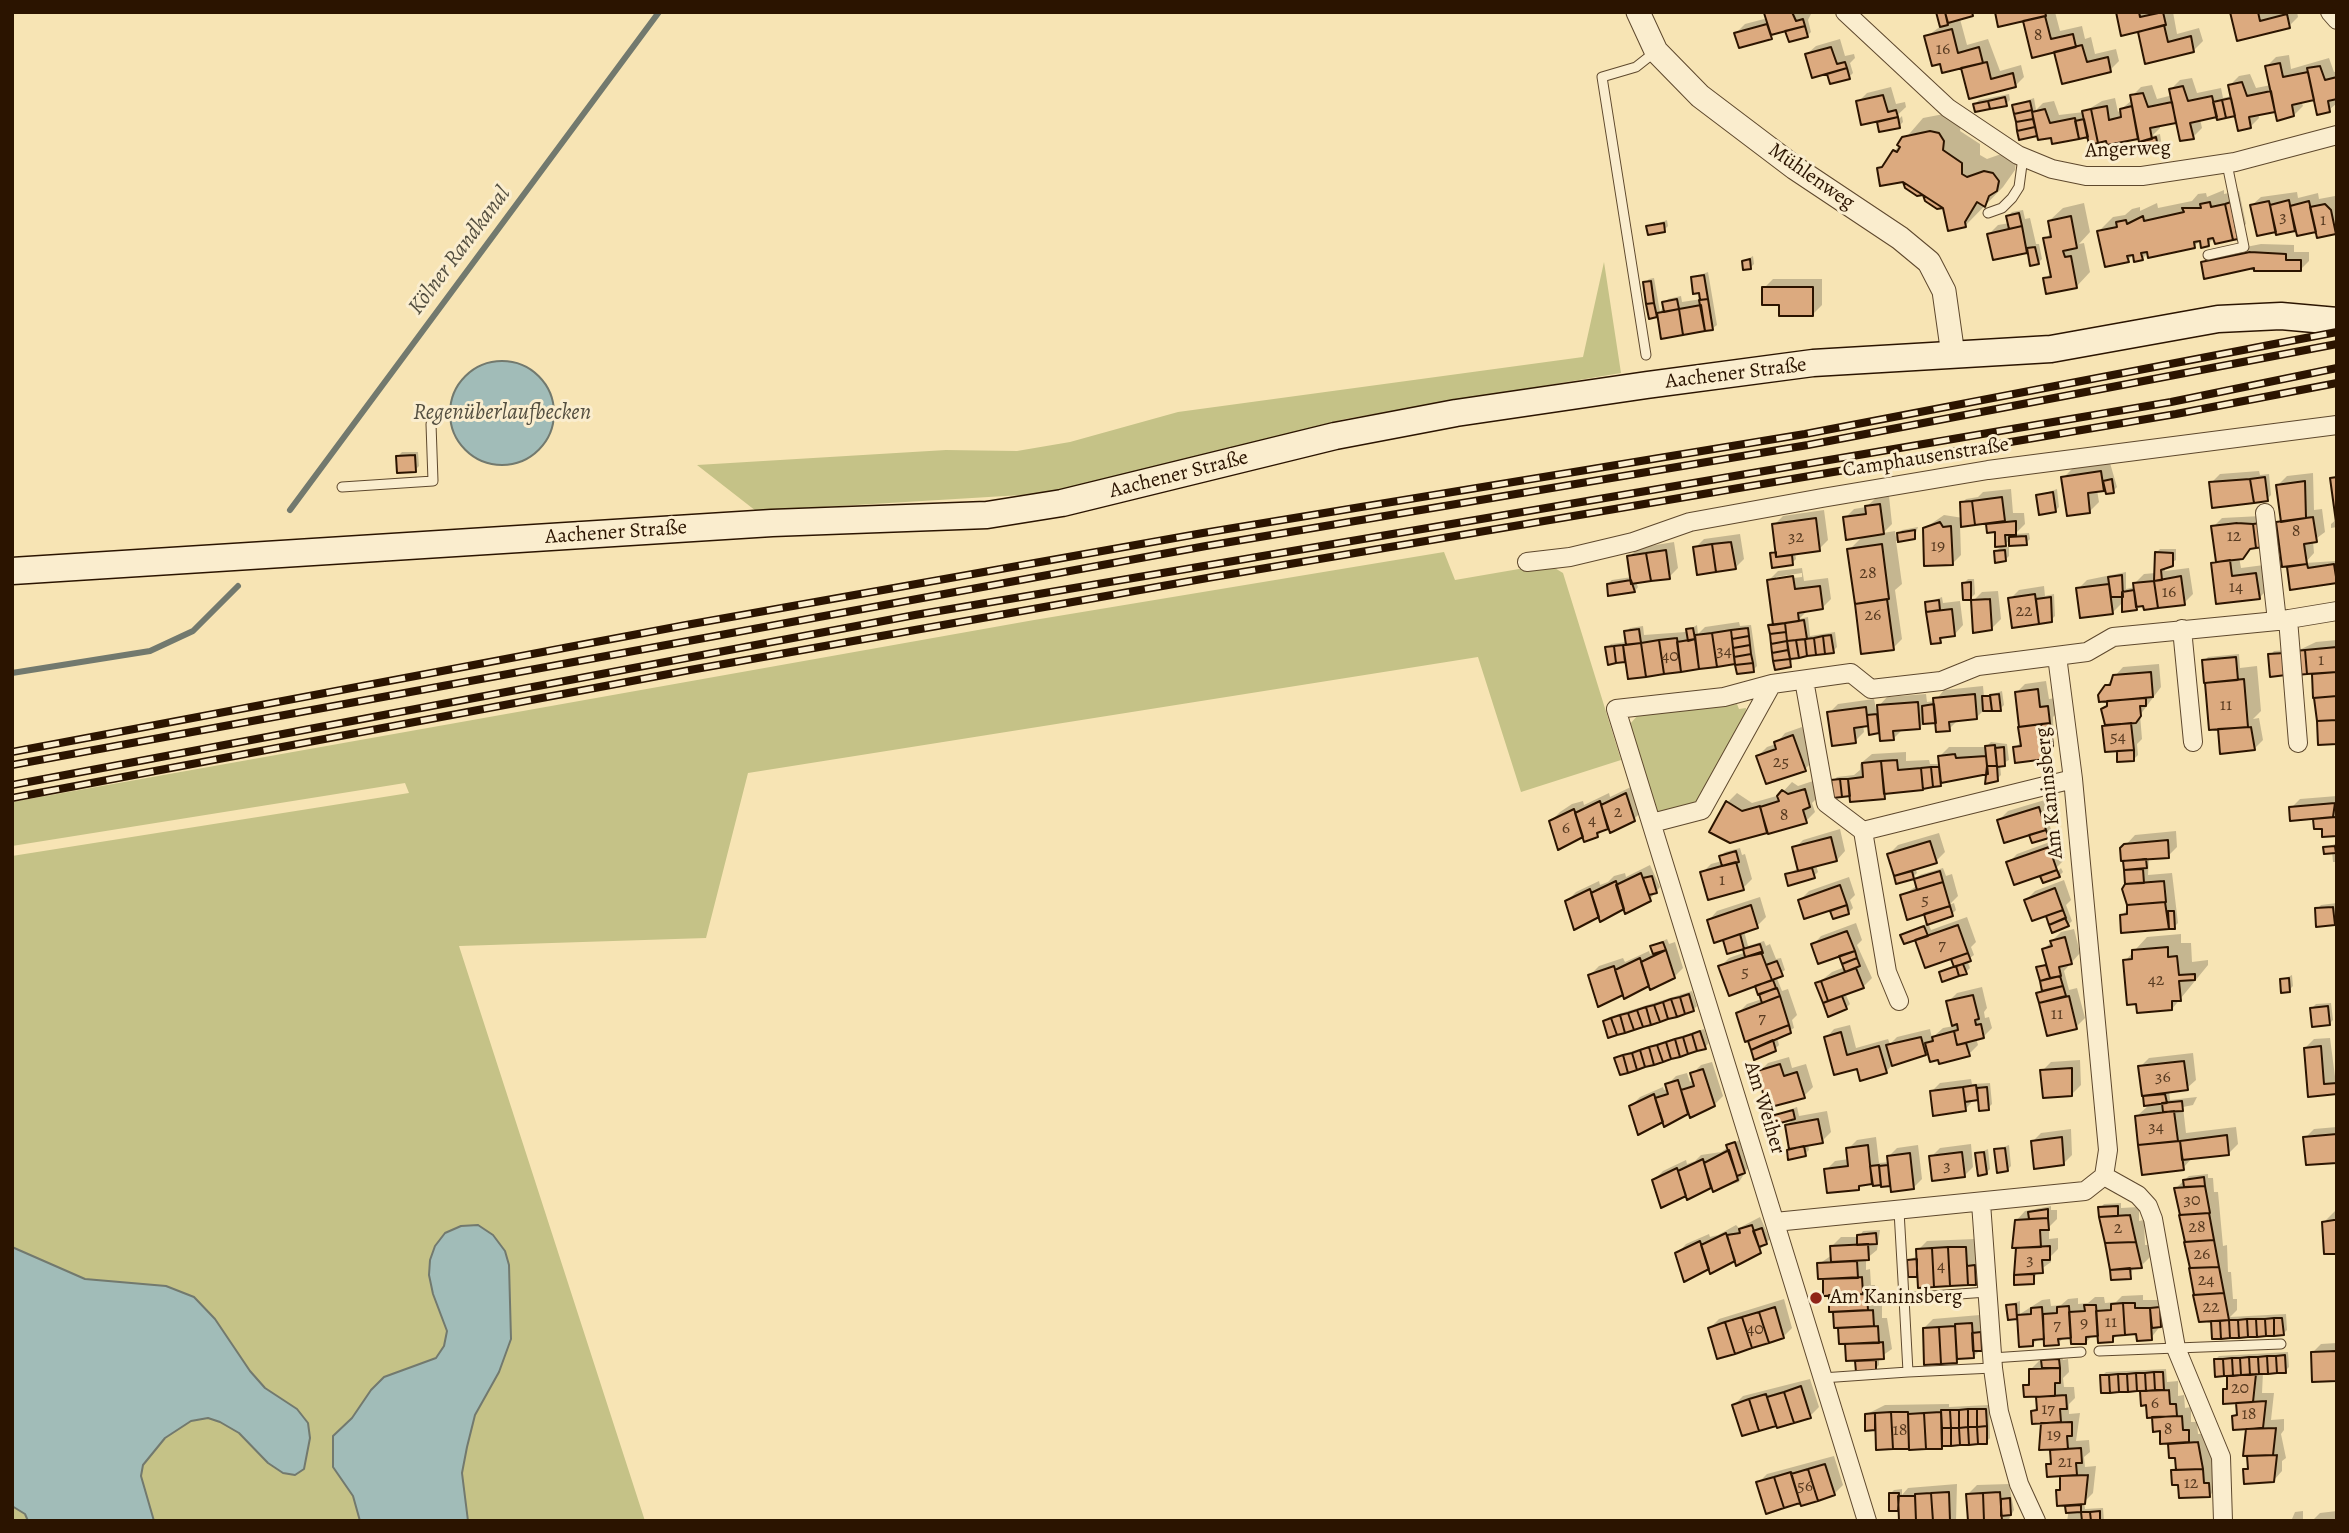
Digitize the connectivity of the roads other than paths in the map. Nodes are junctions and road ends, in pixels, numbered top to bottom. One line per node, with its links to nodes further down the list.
1 (1638, 12): 5 (street, Mühlenweg)
2 (1846, 12): 7 (street, Angerweg)
3 (2330, 12): 4 (street)
4 (2337, 20)
5 (1656, 51): 12 (lane); 13 (street, Mühlenweg)
6 (2337, 135): 8 (street, Angerweg)
7 (2022, 157): 8 (street, Angerweg); 9 (lane)
8 (2227, 164): 10 (lane)
9 (1988, 213)
10 (2208, 255)
11 (2326, 320): 13 (main road, Aachener Straße)
12 (1646, 355)
13 (1953, 355): 19 (main road, Aachener Straße)
14 (431, 424): 16 (lane)
15 (2337, 425): 18 (street, Camphausenstraße)
16 (342, 487)
17 (2265, 513): 21 (street)
18 (1527, 562)
19 (12, 571)
20 (2337, 611): 21 (street)
21 (2282, 620): 22 (street); 27 (street)
22 (2182, 629): 23 (street); 26 (street)
23 (2057, 656): 24 (street); 28 (street, Am Kaninsberg)
24 (1804, 680): 25 (street); 30 (street)
25 (1772, 684): 29 (street); 29 (street, Am Weiher)
26 (2193, 742)
27 (2298, 743)
28 (2073, 779): 30 (street); 32 (street, Am Kaninsberg)
29 (1652, 823): 35 (street, Am Weiher)
30 (1863, 831): 31 (street)
31 (1899, 1001)
32 (2104, 1176): 33 (street); 39 (street)
33 (1981, 1203): 34 (street); 36 (street)
34 (1899, 1211): 35 (street); 37 (lane)
35 (1775, 1222): 44 (street, Am Weiher)
36 (1987, 1292): 37 (lane); 42 (street)
37 (1903, 1298): 43 (lane)
38 (2281, 1344): 39 (lane)
39 (2176, 1348): 40 (lane); 47 (street)
40 (2099, 1351)
41 (2081, 1352): 42 (lane)
42 (1993, 1363): 43 (lane); 46 (street)
43 (1908, 1372): 44 (lane)
44 (1822, 1378): 45 (street, Am Weiher)
45 (1867, 1521)
46 (2036, 1521)
47 (2223, 1521)

